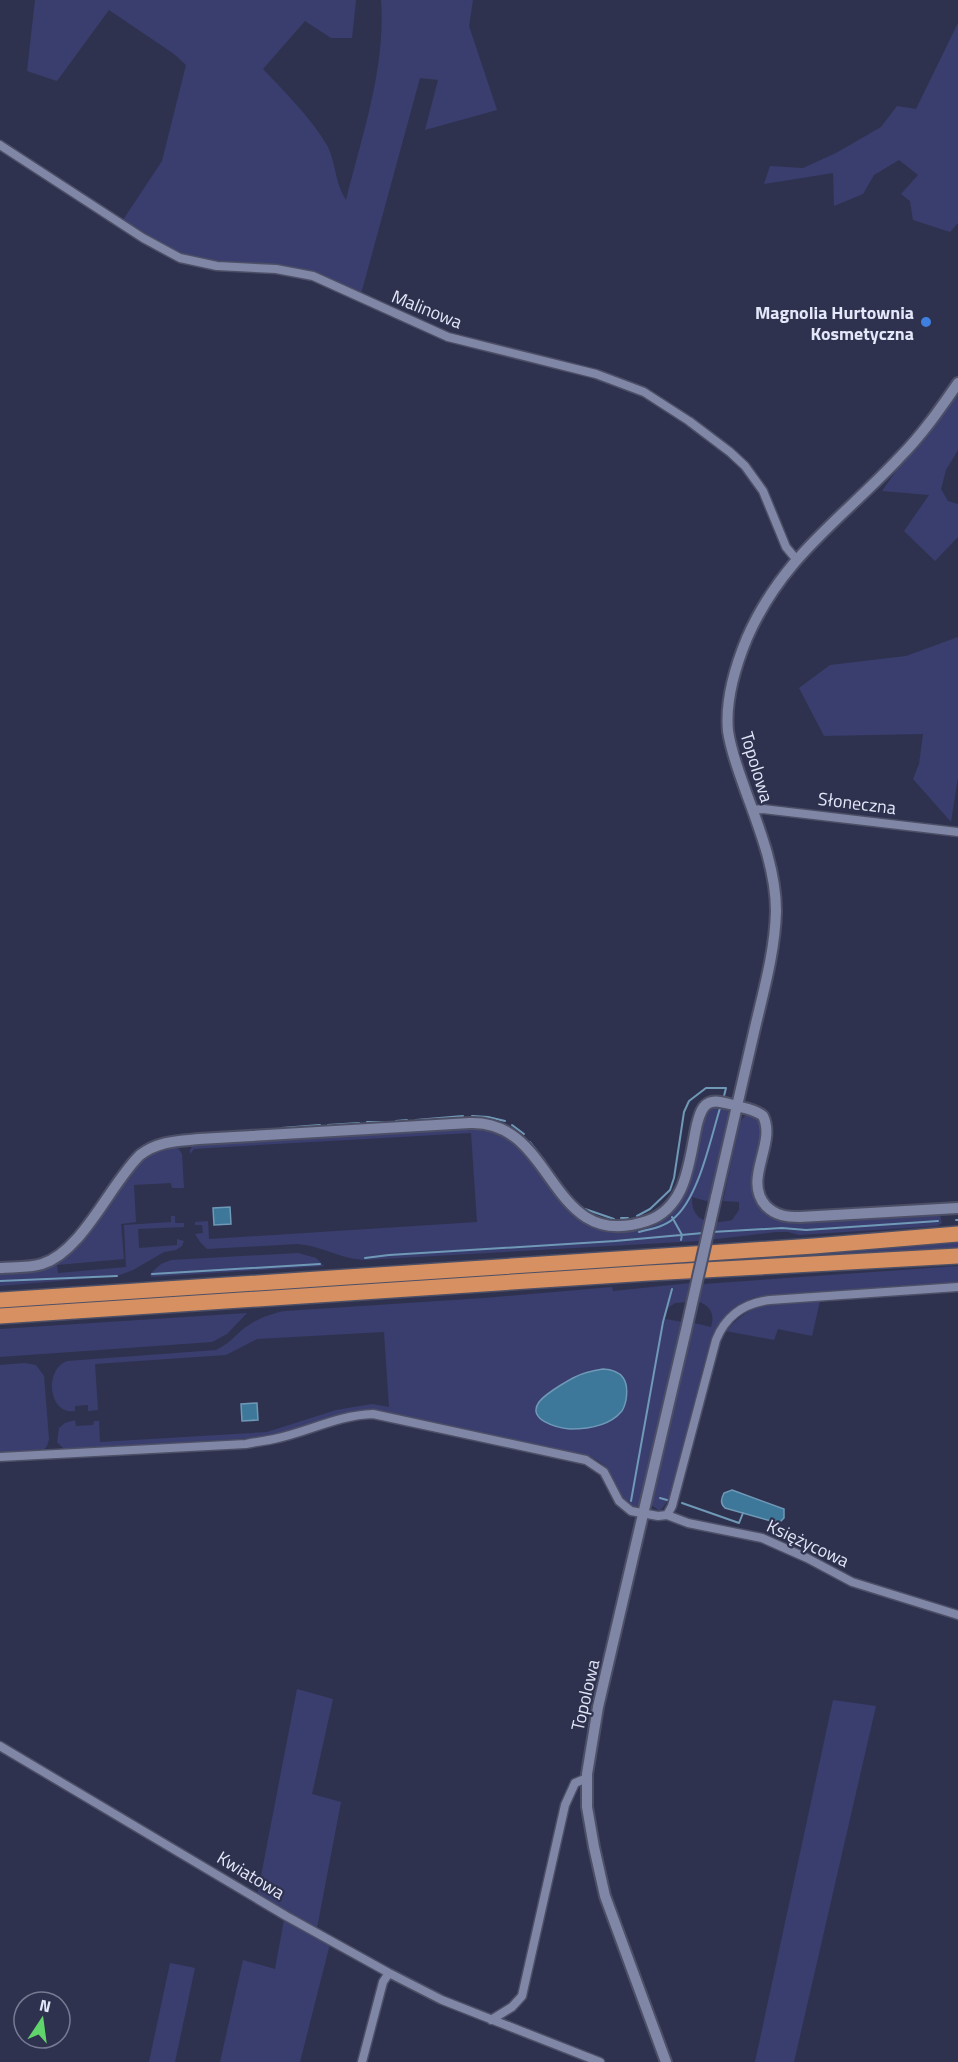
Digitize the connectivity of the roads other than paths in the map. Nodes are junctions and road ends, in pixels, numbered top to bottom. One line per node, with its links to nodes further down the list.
1 (0, 145): 3 (street, Malinowa)
2 (958, 383): 3 (street, Topolowa)
3 (796, 559): 4 (street, Topolowa)
4 (752, 810): 5 (street, Słoneczna); 6 (street, Topolowa)
5 (958, 832)
6 (737, 1106): 7 (street); 10 (street); 15 (street, Topolowa, bridge)
7 (958, 1208)
8 (958, 1234): 12 (highway)
9 (958, 1256): 13 (highway)
10 (0, 1268)
11 (958, 1287): 16 (street)
12 (0, 1300)
13 (0, 1317)
14 (0, 1457): 15 (street)
15 (643, 1514): 16 (street, Księżycowa); 19 (street, Topolowa)
16 (667, 1515): 17 (street, Księżycowa)
17 (958, 1616)
18 (0, 1746): 20 (street, Kwiatowa)
19 (586, 1778): 21 (street); 24 (street, Topolowa)
20 (388, 1973): 21 (street, Kwiatowa); 22 (street)
21 (491, 2020): 23 (street, Kwiatowa)
22 (362, 2062)
23 (600, 2062)
24 (666, 2062)

